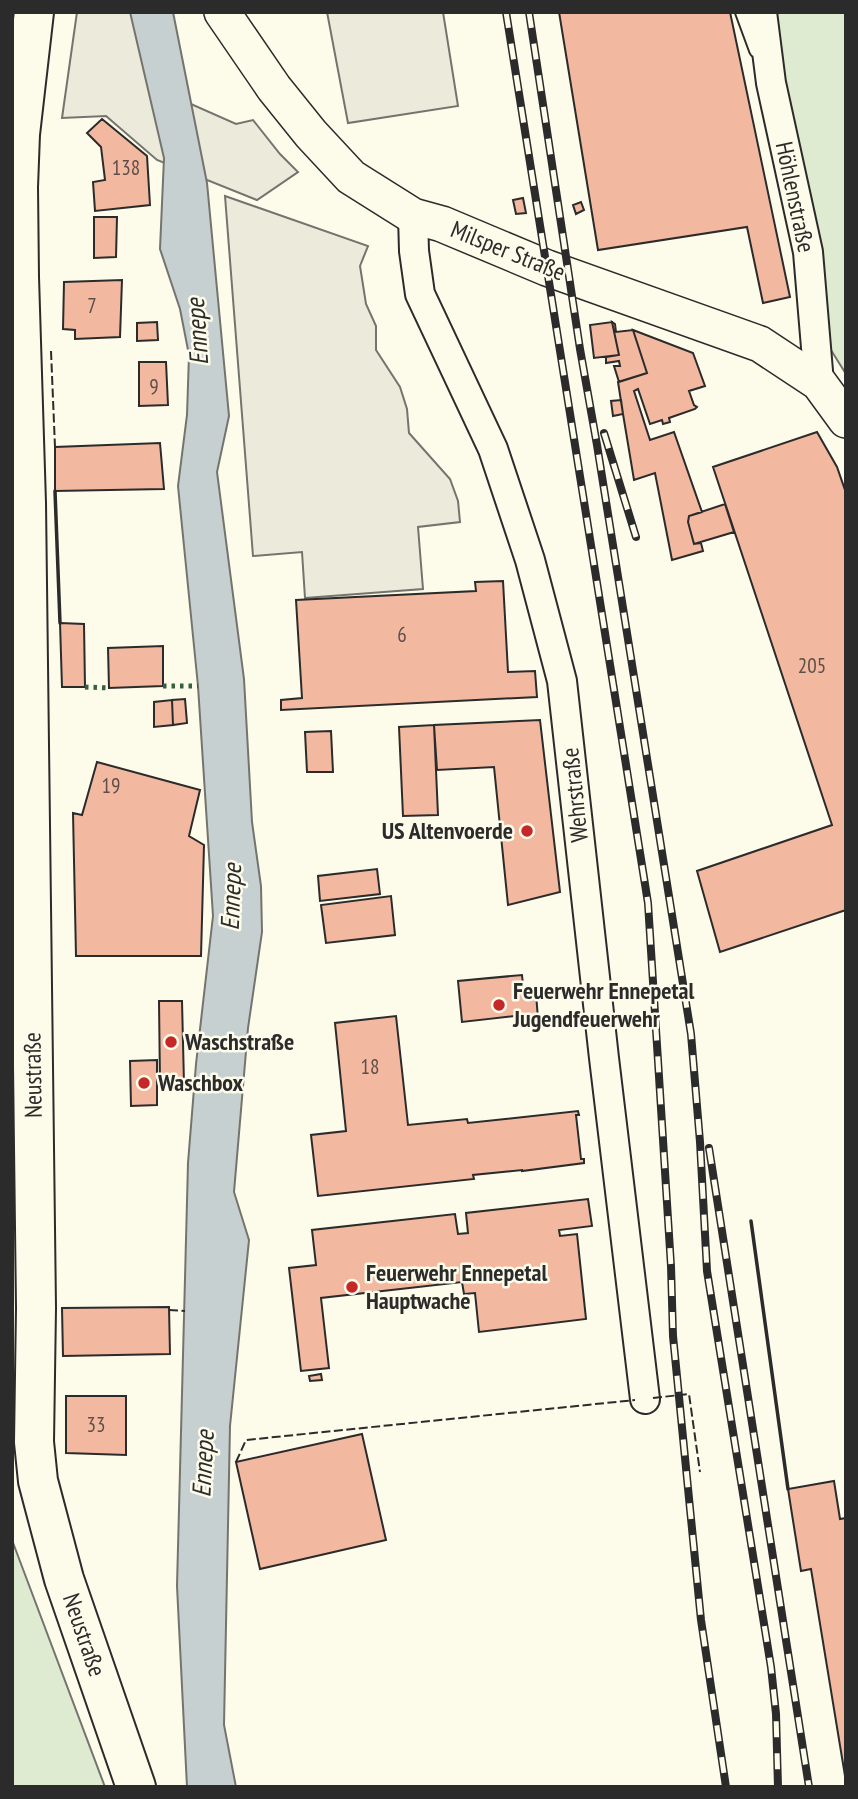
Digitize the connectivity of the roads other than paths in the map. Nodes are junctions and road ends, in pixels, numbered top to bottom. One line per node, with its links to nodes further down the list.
1 (34, 12): 10 (main road, Neustraße)
2 (222, 12): 6 (street, Milsper Straße)
3 (743, 12): 5 (lane)
4 (762, 12): 5 (street, Höhlenstraße)
5 (771, 83): 7 (street, Höhlenstraße)
6 (413, 216): 7 (street, Milsper Straße); 9 (street, Wehrstraße)
7 (819, 383): 8 (street, Milsper Straße)
8 (846, 420)
9 (645, 1399)
10 (23, 1439): 11 (main road, Neustraße)
11 (136, 1787)

